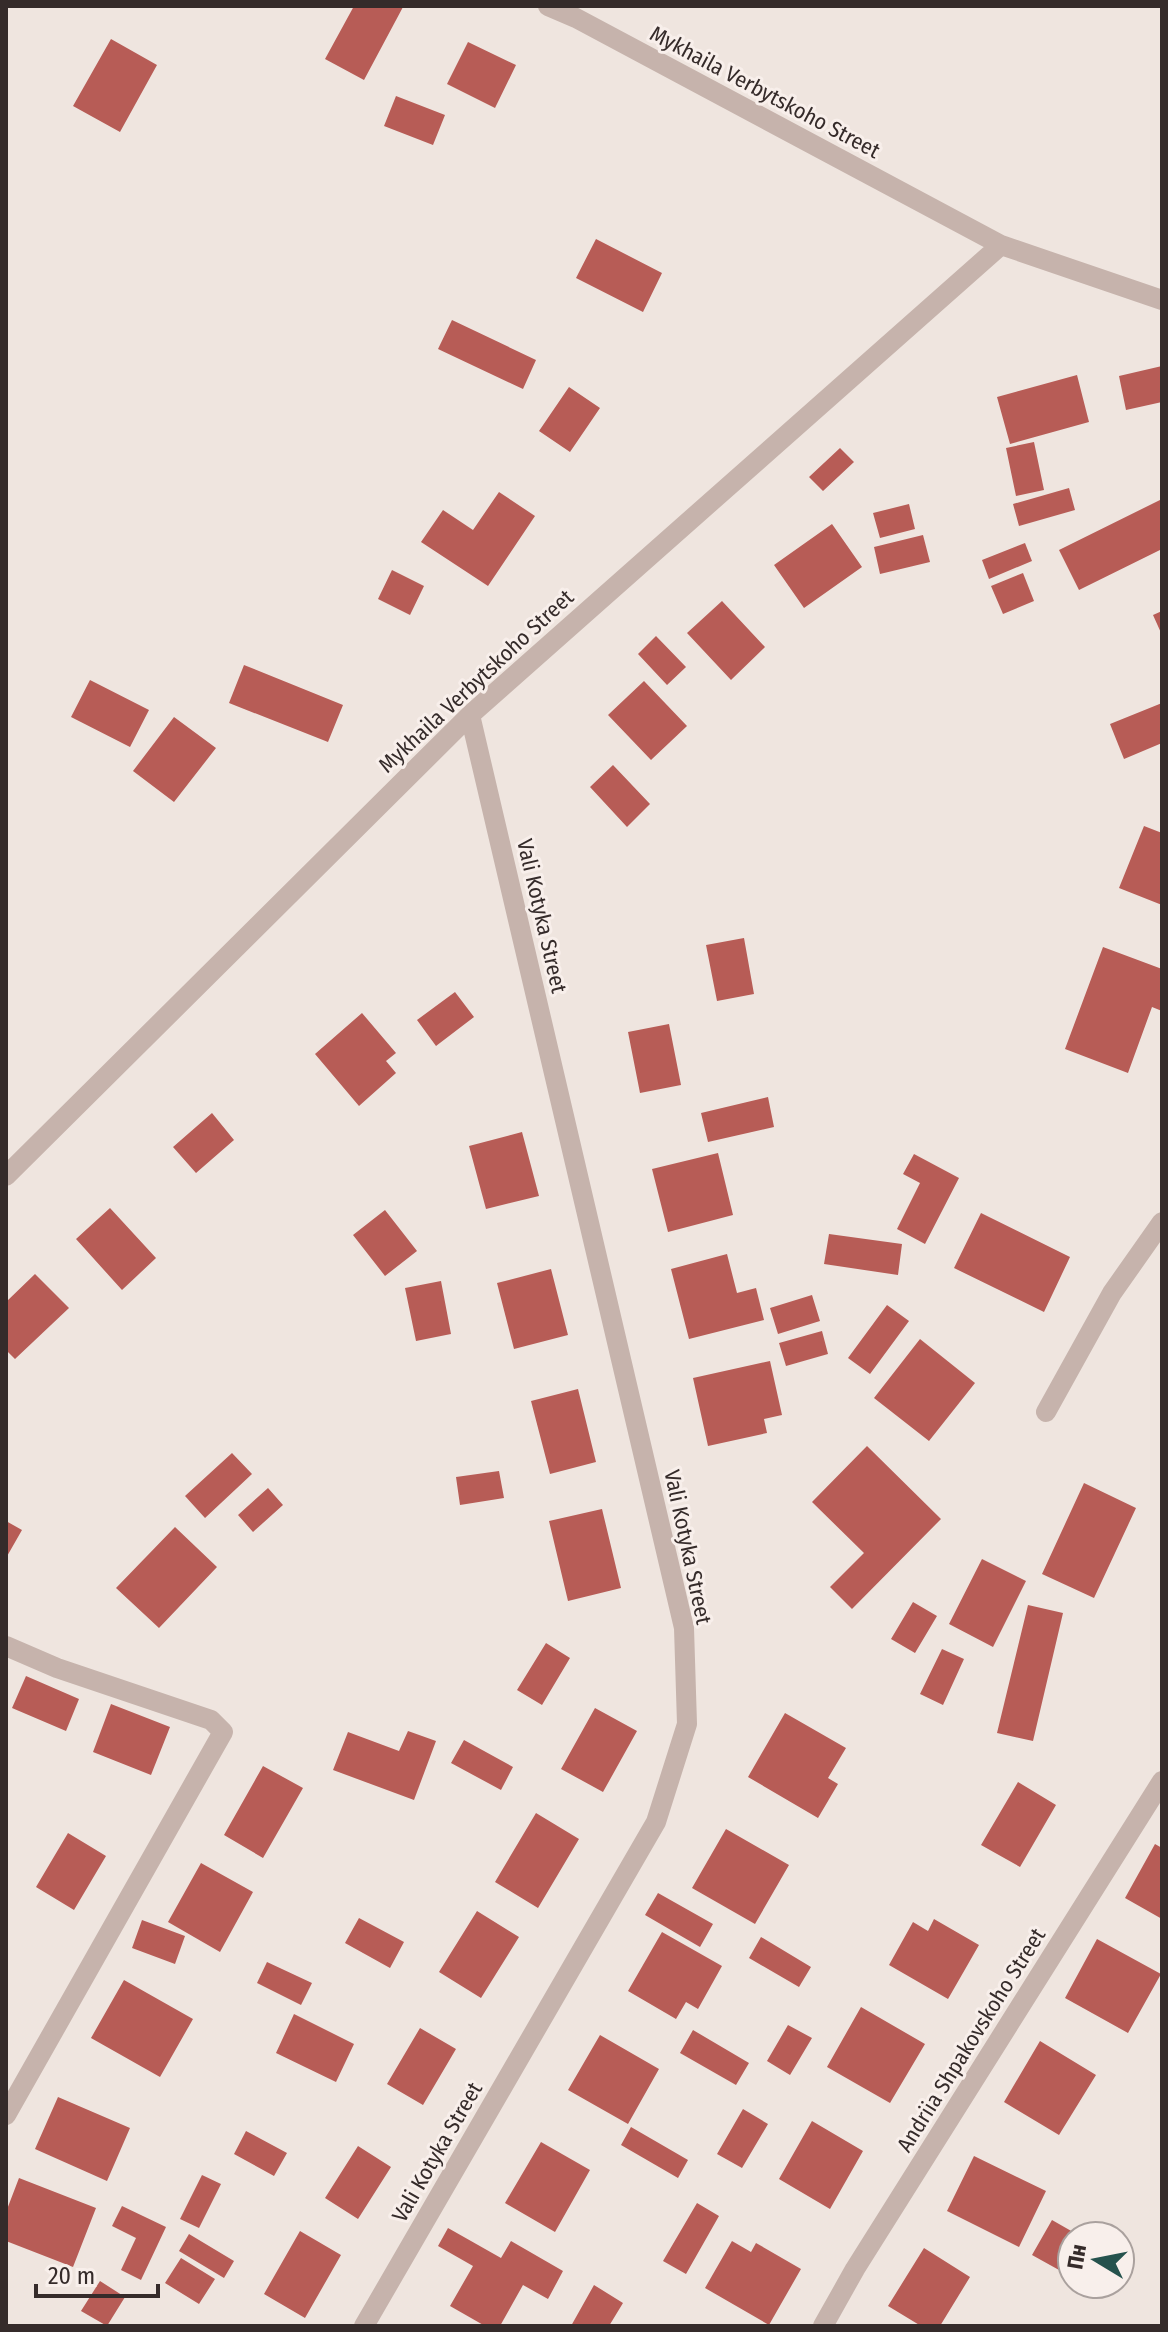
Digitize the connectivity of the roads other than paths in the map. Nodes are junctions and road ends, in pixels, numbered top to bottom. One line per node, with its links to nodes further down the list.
1 (548, 6): 2 (street, Mykhaila Verbytskoho Street)
2 (1001, 245): 3 (street, Mykhaila Verbytskoho Street); 4 (street, Mykhaila Verbytskoho Street)
3 (1162, 300)
4 (470, 715): 5 (street, Mykhaila Verbytskoho Street); 11 (street, Vali Kotyka Street)
5 (6, 1176)
6 (1162, 1222): 7 (street)
7 (1046, 1412)
8 (6, 1646): 10 (street)
9 (1162, 1781): 12 (street, Andriia Shpakovskoho Street)
10 (6, 2115)
11 (364, 2326)
12 (823, 2326)

